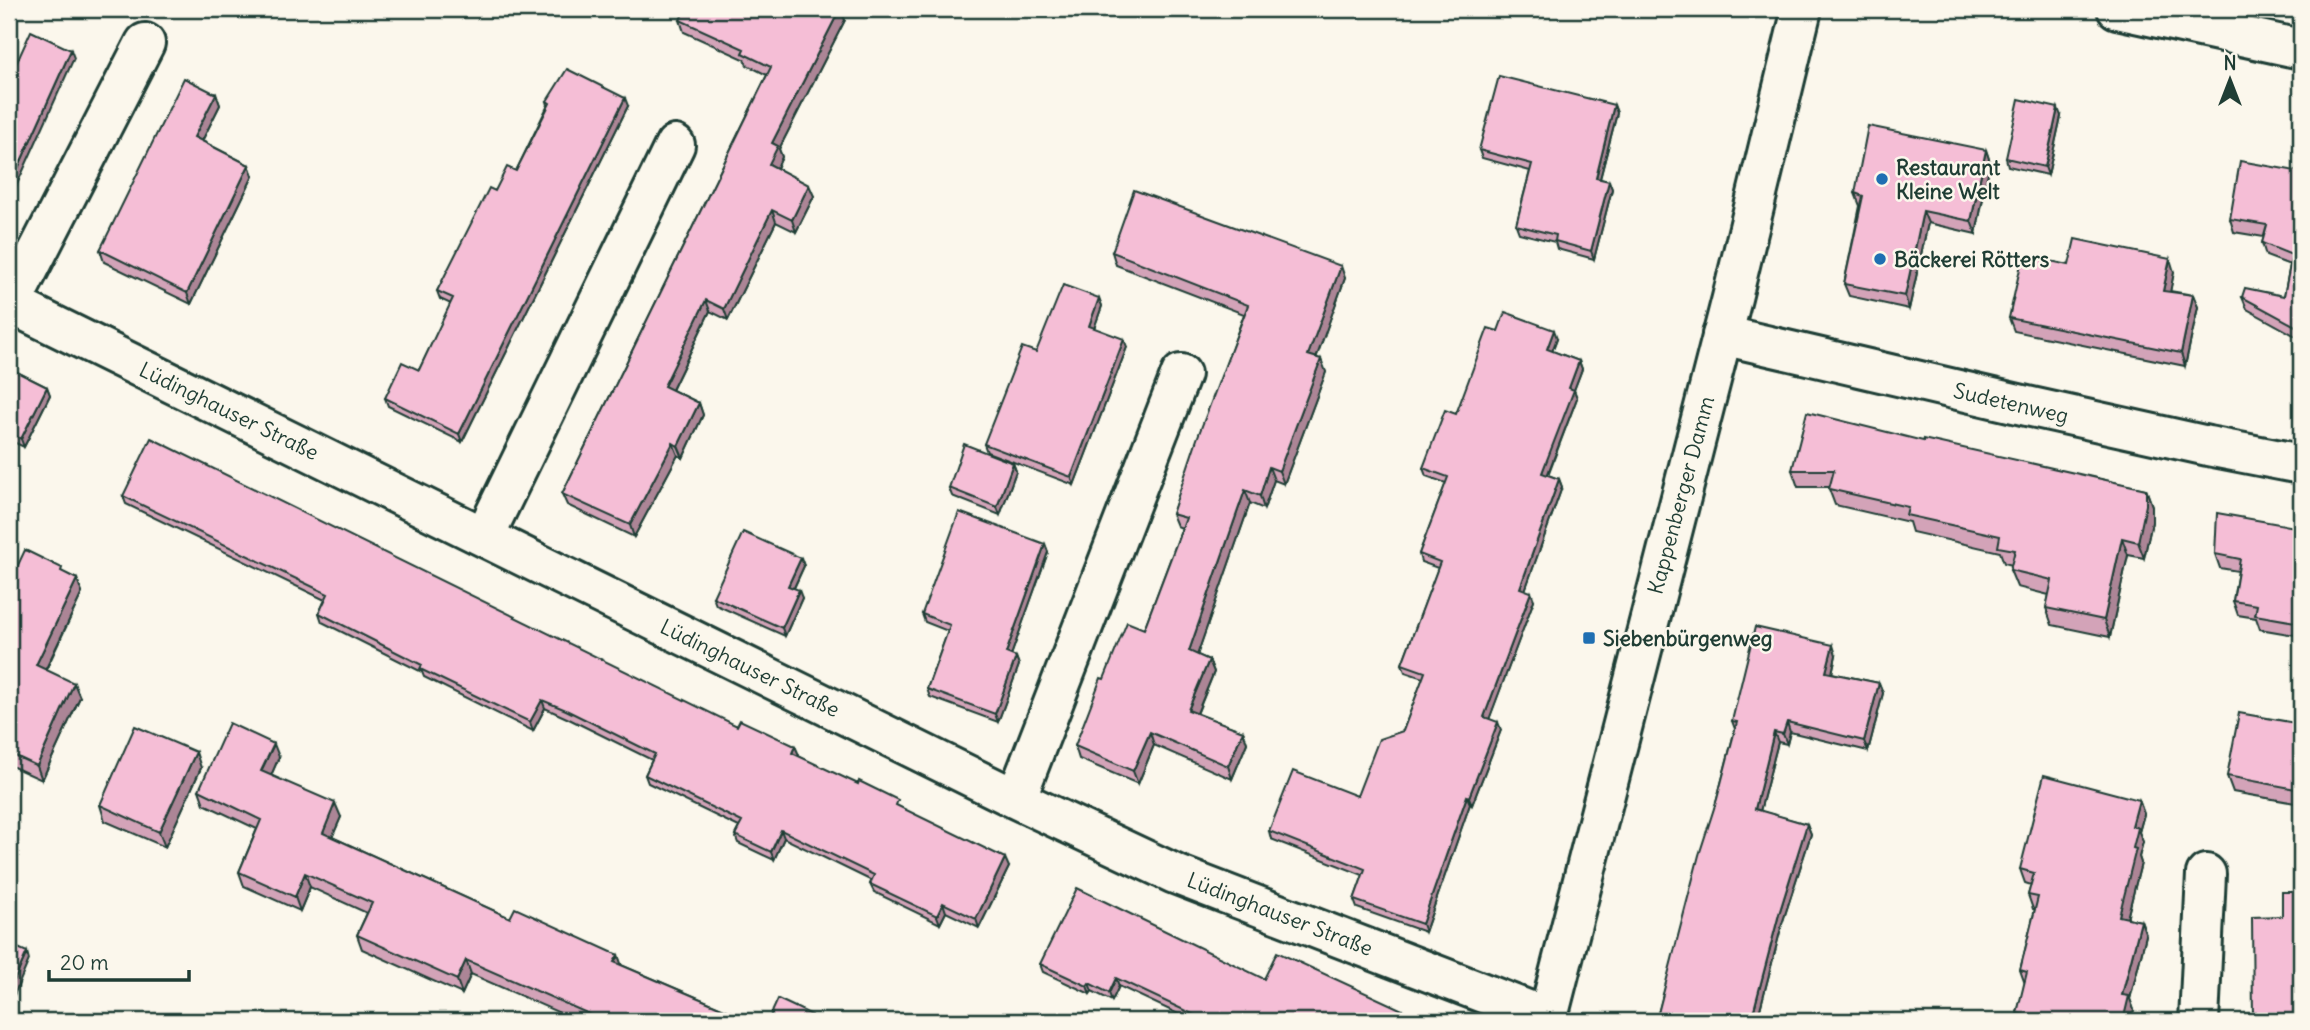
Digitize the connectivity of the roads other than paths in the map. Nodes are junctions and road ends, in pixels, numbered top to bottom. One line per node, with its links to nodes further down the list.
1 (1802, 9): 7 (main road, Kappenberger Damm)
2 (2117, 9): 4 (main road)
3 (145, 43): 6 (main road, Lüdinghauser Straße)
4 (2301, 50)
5 (675, 145): 10 (main road)
6 (10, 304): 10 (main road, Lüdinghauser Straße)
7 (1722, 335): 9 (main road, Sudetenweg); 13 (main road, Kappenberger Damm)
8 (1181, 374): 11 (main road)
9 (2301, 464)
10 (484, 537): 11 (main road, Lüdinghauser Straße)
11 (1016, 799): 13 (main road, Lüdinghauser Straße)
12 (2206, 874): 14 (main road)
13 (1547, 1020)
14 (2199, 1021)

